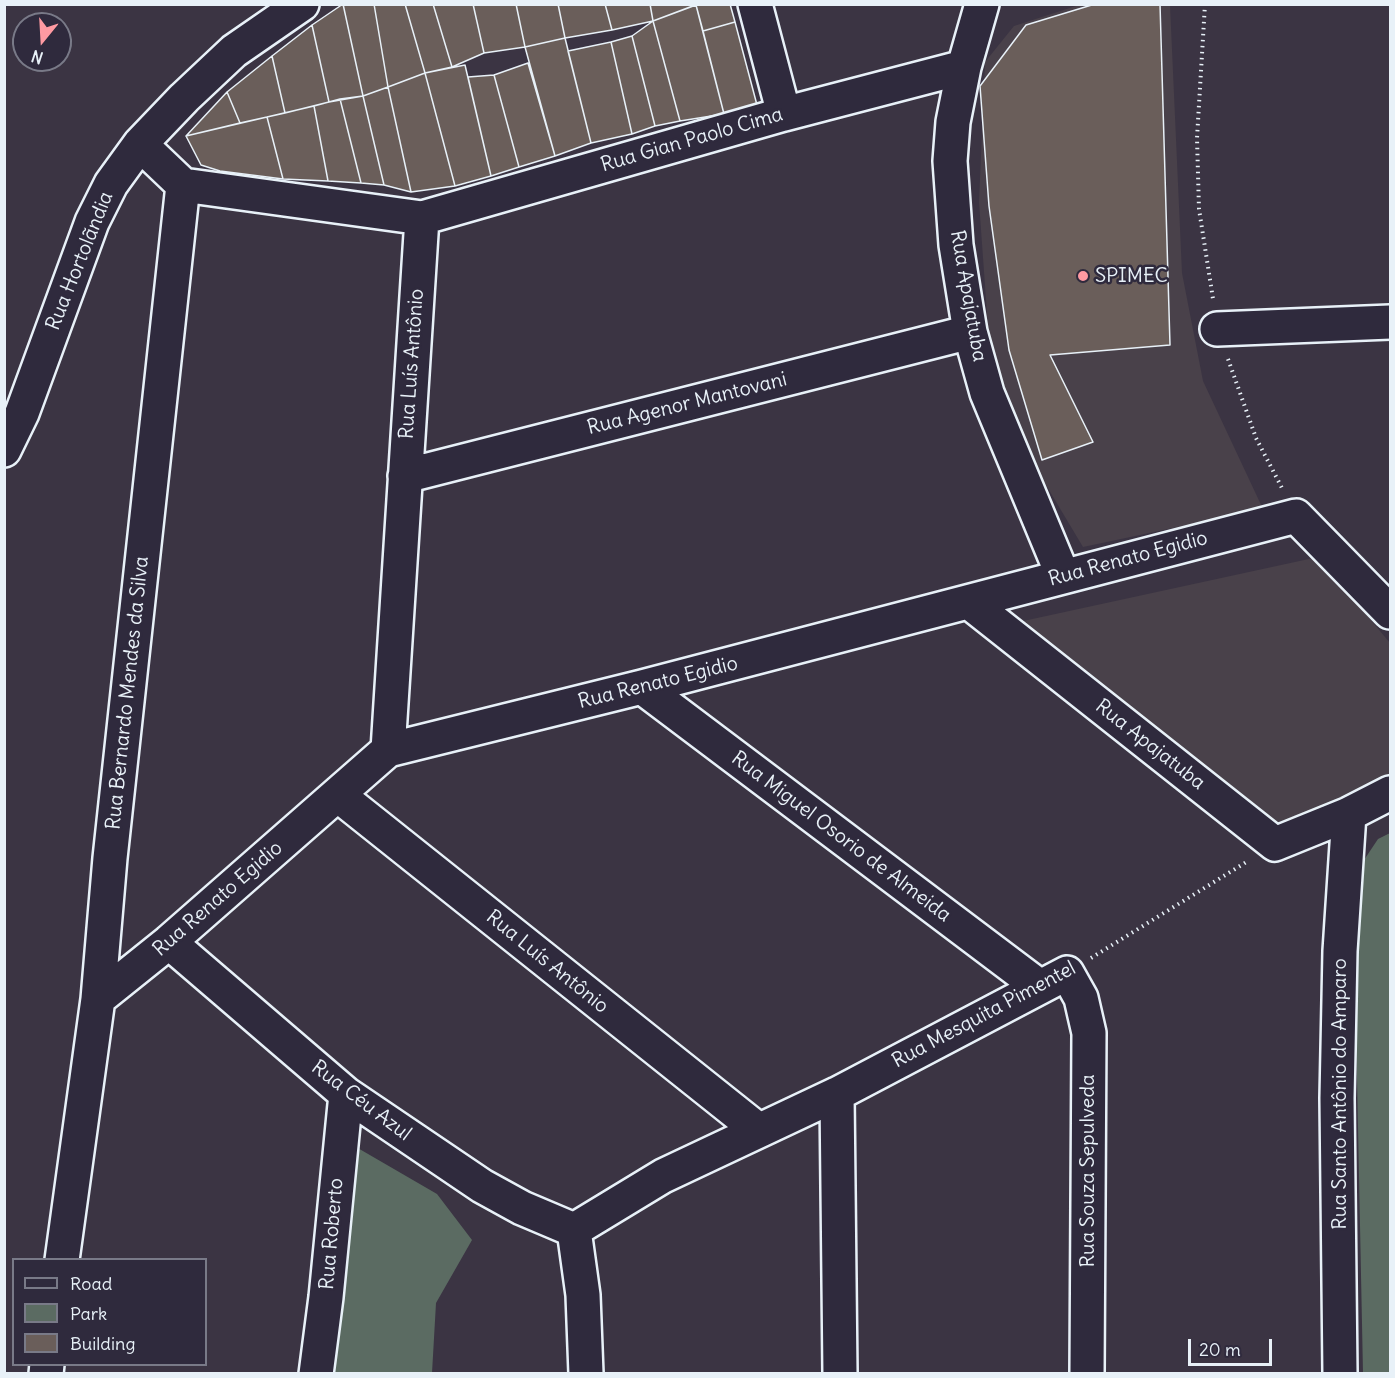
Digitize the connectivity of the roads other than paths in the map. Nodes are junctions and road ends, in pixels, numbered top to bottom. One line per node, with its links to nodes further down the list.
1 (302, 4): 6 (street, Rua Hortolãndia)
2 (755, 4): 5 (street)
3 (982, 4): 4 (street, Rua Apajatuba)
4 (964, 67): 5 (street, Rua Gian Paolo Cima); 11 (street, Rua Apajatuba)
5 (784, 114): 8 (street, Rua Gian Paolo Cima)
6 (140, 144): 7 (street); 12 (street, Rua Hortolãndia)
7 (183, 185): 8 (street); 24 (street, Rua Bernardo Mendes da Silva)
8 (422, 218): 13 (street, Rua Luís Antônio)
9 (1390, 322): 10 (street)
10 (1217, 329)
11 (970, 332): 13 (street, Rua Agenor Mantovani); 14 (street, Rua Apajatuba)
12 (4, 450)
13 (405, 476): 18 (street, Rua Luís Antônio)
14 (1063, 576): 15 (street, Rua Renato Egidio); 16 (street, Rua Renato Egidio)
15 (969, 602): 17 (street, Rua Renato Egidio); 21 (street, Rua Apajatuba)
16 (1390, 612)
17 (642, 687): 18 (street, Rua Renato Egidio); 23 (street, Rua Miguel Osorio de Almeida)
18 (388, 750): 20 (street, Rua Renato Egidio)
19 (1390, 794): 21 (street)
20 (338, 795): 22 (street, Rua Renato Egidio); 27 (street, Rua Luís Antônio)
21 (1349, 814): 34 (street, Rua Santo Antônio do Amparo)
22 (170, 942): 24 (street, Rua Renato Egidio); 25 (street, Rua Céu Azul)
23 (1054, 980): 26 (street, Rua Mesquita Pimentel); 33 (street, Rua Souza Sepulveda)
24 (98, 999): 29 (street, Rua Bernardo Mendes da Silva)
25 (346, 1094): 28 (street, Rua Céu Azul); 30 (street, Rua Roberto)
26 (837, 1094): 27 (street, Rua Mesquita Pimentel); 32 (street)
27 (757, 1130): 28 (street, Rua Mesquita Pimentel)
28 (574, 1230): 31 (street)
29 (62, 1258)
30 (316, 1374)
31 (586, 1374)
32 (840, 1374)
33 (1087, 1374)
34 (1340, 1374)

